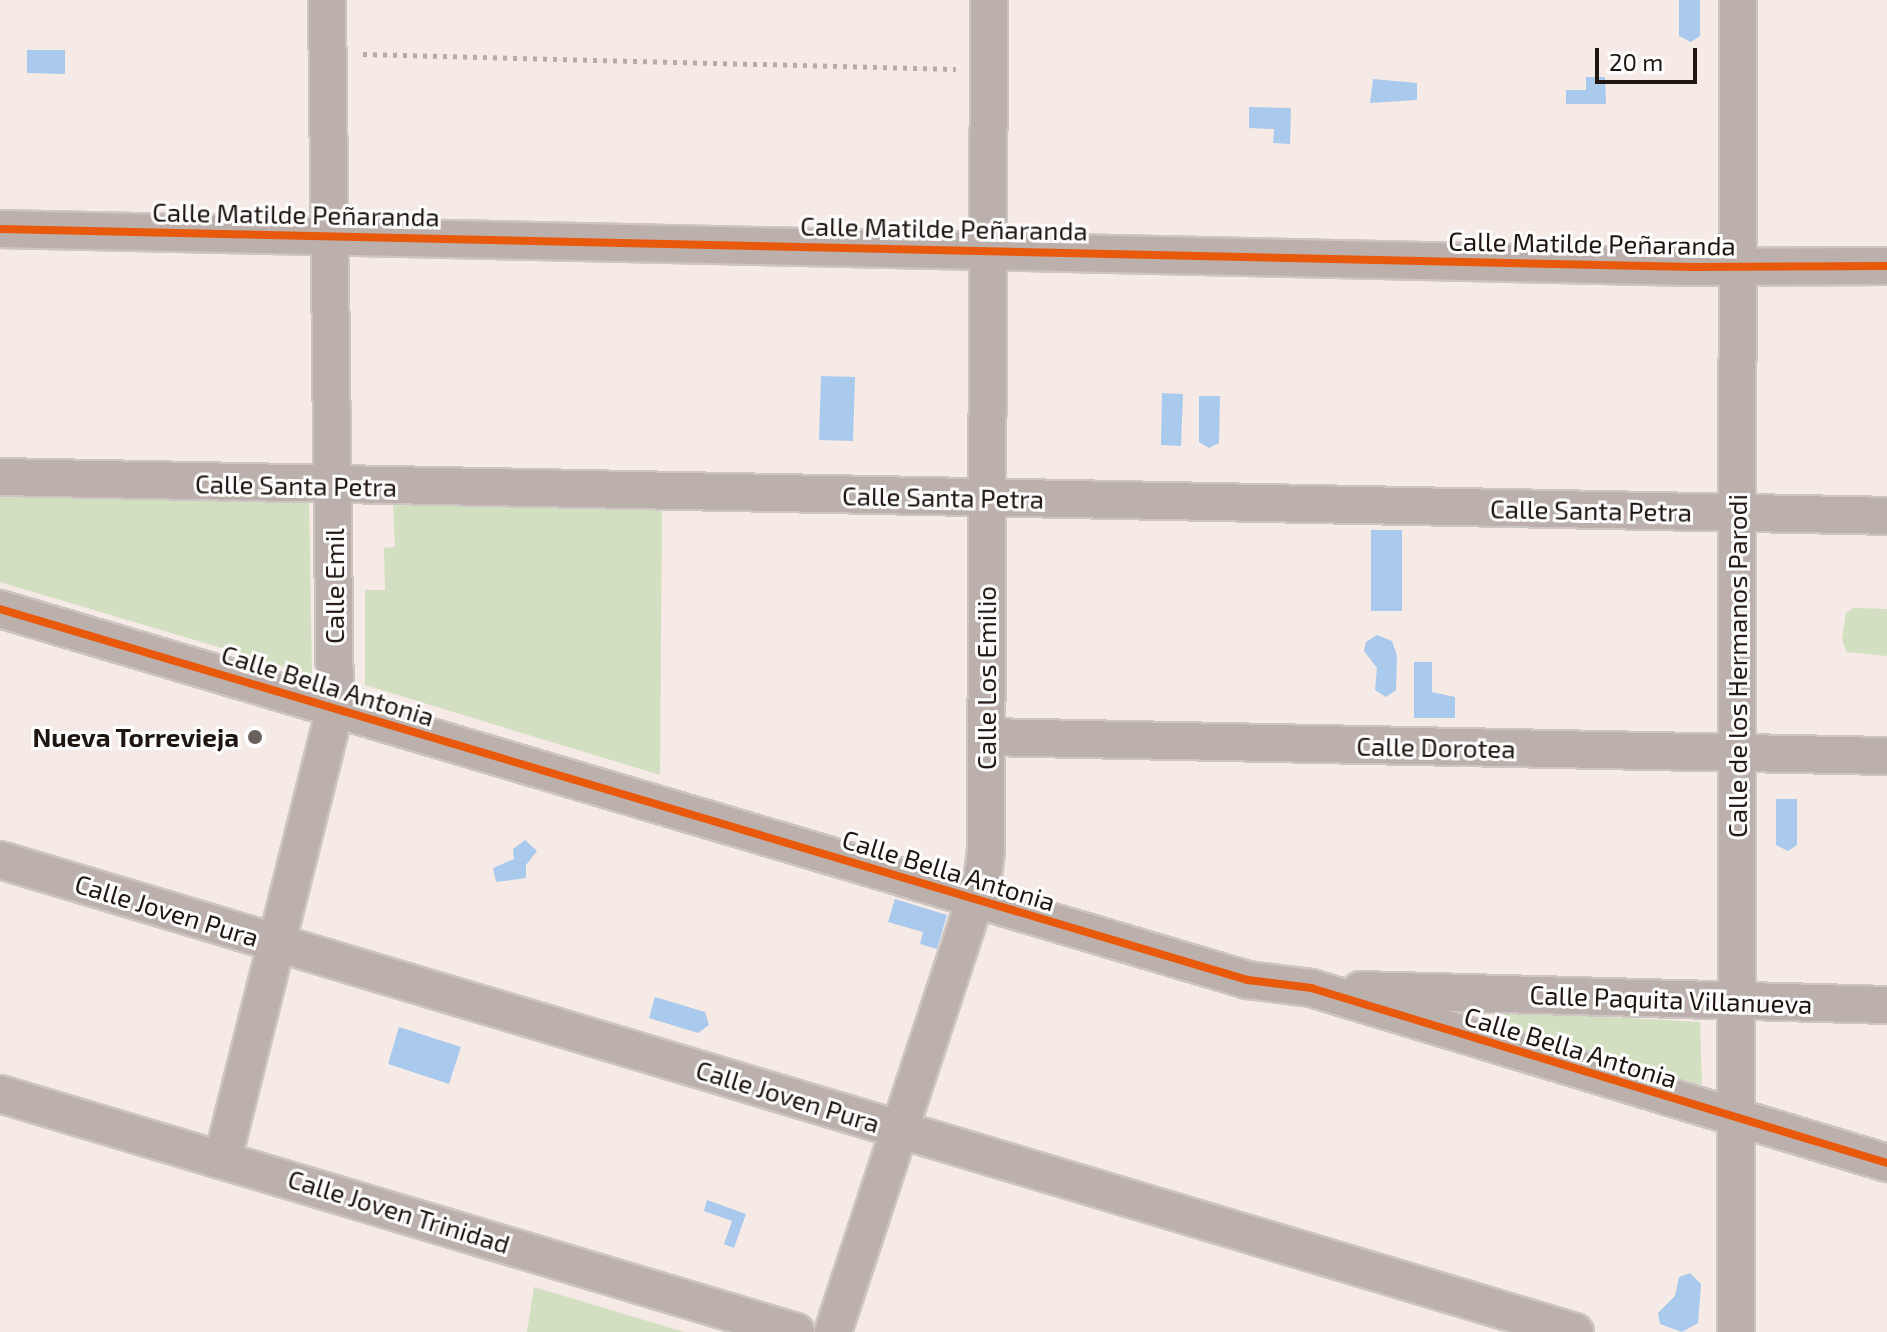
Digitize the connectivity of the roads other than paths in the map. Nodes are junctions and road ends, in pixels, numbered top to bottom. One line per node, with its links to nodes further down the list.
1 (327, 0): 5 (street, Calle Emil)
2 (989, 0): 6 (street, Calle Los Emilio)
3 (1738, 0): 7 (street, Calle de los Hermanos Parodi)
4 (0, 229): 5 (street, Calle Matilde Peñaranda)
5 (330, 235): 6 (street, Calle Matilde Peñaranda); 10 (street, Calle Emil)
6 (988, 250): 7 (street, Calle Matilde Peñaranda); 11 (street, Calle Los Emilio)
7 (1738, 266): 8 (street, Calle Matilde Peñaranda); 12 (street, Calle de los Hermanos Parodi)
8 (1887, 266)
9 (0, 477): 10 (street, Calle Santa Petra)
10 (333, 486): 11 (street, Calle Santa Petra); 15 (street, Calle Emil)
11 (985, 498): 12 (street, Calle Santa Petra); 16 (street, Calle Los Emilio)
12 (1737, 513): 13 (street, Calle Santa Petra); 17 (street, Calle de los Hermanos Parodi)
13 (1887, 516)
14 (0, 609): 15 (street, Calle Bella Antonia)
15 (335, 708): 20 (street, Calle Bella Antonia); 21 (street, Calle Emil)
16 (986, 737): 17 (street, Calle Dorotea); 20 (street, Calle Los Emilio)
17 (1737, 753): 18 (street, Calle Dorotea); 23 (street, Calle de los Hermanos Parodi)
18 (1887, 756)
19 (0, 860): 21 (street, Calle Joven Pura)
20 (975, 899): 22 (street, Calle Bella Antonia); 27 (street, Calle Los Emilio)
21 (277, 943): 27 (street, Calle Joven Pura); 28 (street, Calle Emil)
22 (1311, 988): 23 (street, Calle Paquita Villanueva); 26 (street, Calle Bella Antonia)
23 (1737, 1002): 24 (street, Calle Paquita Villanueva); 26 (street, Calle de los Hermanos Parodi)
24 (1887, 1005)
25 (0, 1094): 28 (street, Calle Joven Trinidad)
26 (1737, 1118): 29 (street, Calle Bella Antonia); 33 (street, Calle de los Hermanos Parodi)
27 (899, 1130): 31 (street, Calle Los Emilio); 32 (street, Calle Joven Pura)
28 (223, 1158): 30 (street, Calle Joven Trinidad)
29 (1887, 1163)
30 (796, 1332)
31 (833, 1332)
32 (1575, 1332)
33 (1736, 1332)

